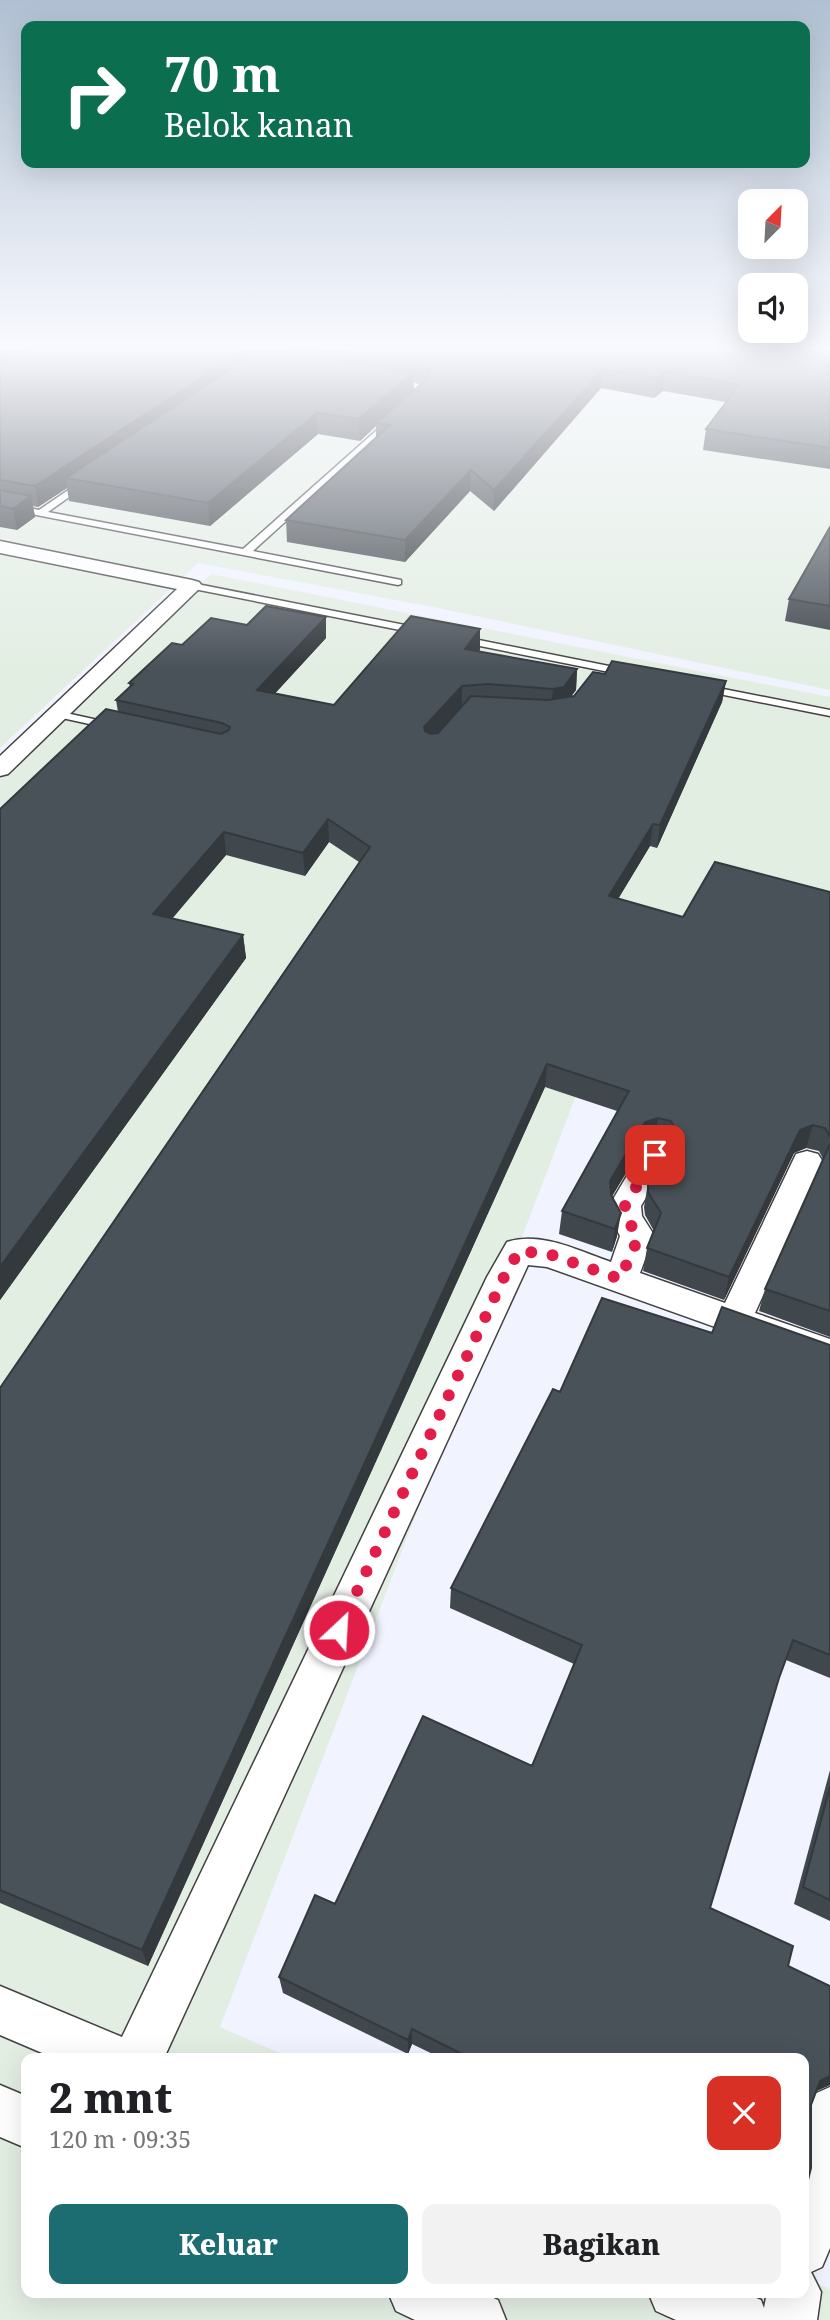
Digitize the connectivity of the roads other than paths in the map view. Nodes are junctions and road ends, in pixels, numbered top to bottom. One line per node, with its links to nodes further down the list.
1 (356, 454): 6 (lane)
2 (97, 474): 4 (lane)
3 (0, 505): 4 (lane)
4 (40, 513): 6 (lane)
5 (0, 547): 8 (street)
6 (246, 552): 7 (lane)
7 (398, 582)
8 (192, 586): 9 (lane); 14 (street)
9 (437, 635)
10 (451, 637): 11 (lane)
11 (641, 675)
12 (694, 686): 13 (lane)
13 (830, 713)
14 (57, 714): 15 (lane); 16 (street)
15 (121, 728)
16 (0, 769)
17 (655, 1155): 19 (street)
18 (807, 1162): 20 (street)
19 (620, 1279): 20 (street); 24 (street)
20 (734, 1320): 21 (street)
21 (830, 1354)
22 (0, 2010): 23 (street)
23 (100, 2053)
24 (140, 2053)
25 (0, 2111): 27 (street)
26 (830, 2113): 28 (street)
27 (21, 2120)
28 (809, 2218)
29 (428, 2298): 32 (street)
30 (689, 2298): 33 (street)
31 (793, 2298): 34 (street)
32 (478, 2320)
33 (741, 2320)
34 (789, 2320)

